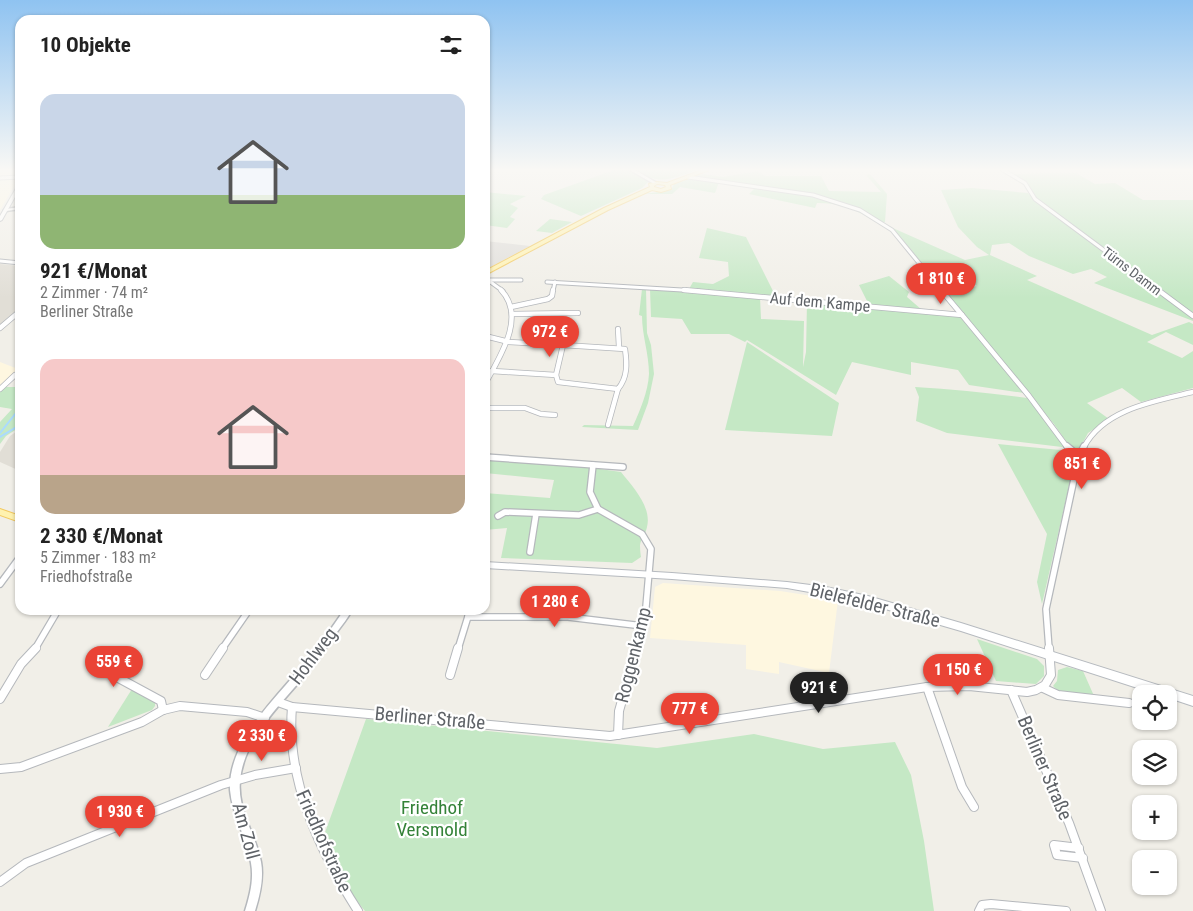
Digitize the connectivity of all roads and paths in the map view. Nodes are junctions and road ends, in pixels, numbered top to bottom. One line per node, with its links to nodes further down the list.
1 (600, 213): 6 (main road)
2 (864, 213): 16 (street)
3 (1054, 213): 17 (street, Türns Damm)
4 (0, 261): 5 (street)
5 (15, 262)
6 (490, 270)
7 (490, 279): 8 (street)
8 (521, 280)
9 (490, 281): 12 (street)
10 (547, 282): 11 (street, Auf dem Kampe)
11 (555, 282): 12 (street); 16 (street, Auf dem Kampe)
12 (511, 306): 13 (street)
13 (512, 314): 14 (street); 21 (street)
14 (578, 314)
15 (15, 315): 18 (street)
16 (962, 315): 34 (street)
17 (1193, 316)
18 (0, 328)
19 (618, 329): 23 (street)
20 (490, 337): 21 (street)
21 (506, 340): 22 (street); 24 (street)
22 (563, 345): 23 (street); 27 (street)
23 (619, 347): 29 (street)
24 (492, 371): 26 (street); 27 (street)
25 (15, 374): 28 (street)
26 (490, 375)
27 (556, 375): 29 (street)
28 (0, 389)
29 (618, 389): 33 (street)
30 (1193, 392): 34 (street)
31 (490, 408): 32 (street)
32 (555, 415)
33 (608, 425)
34 (1079, 456): 54 (street)
35 (490, 458): 36 (street)
36 (593, 465): 37 (street); 38 (street)
37 (623, 467)
38 (598, 509): 40 (street); 46 (street, Roggenkamp)
39 (0, 512): 42 (main road)
40 (536, 514): 41 (street); 43 (street)
41 (498, 516)
42 (15, 517)
43 (530, 552)
44 (15, 564): 47 (street)
45 (490, 565): 46 (main road, Bielefelder Straße)
46 (649, 574): 53 (street, Roggenkamp); 54 (main road, Bielefelder Straße)
47 (0, 584)
48 (55, 615): 61 (street)
49 (246, 615): 56 (street)
50 (344, 615): 63 (street, Hohlweg)
51 (469, 615): 57 (street)
52 (490, 615): 53 (street)
53 (643, 626): 68 (street, Roggenkamp)
54 (1050, 656): 59 (street); 62 (main road, Bielefelder Straße)
55 (121, 657): 66 (street)
56 (205, 675)
57 (450, 675)
58 (927, 687): 60 (street, Berliner Straße); 68 (street, Berliner Straße); 72 (street)
59 (1043, 688): 60 (street, Berliner Straße); 64 (street, Berliner Straße)
60 (1011, 690): 73 (street, Berliner Straße)
61 (0, 699)
62 (1193, 701)
63 (278, 702): 65 (street, Berliner Straße); 67 (street)
64 (1129, 703)
65 (292, 707): 68 (street, Berliner Straße); 69 (street, Friedhofstraße)
66 (164, 710): 67 (street); 70 (street)
67 (265, 718): 71 (street)
68 (618, 735)
69 (296, 768): 71 (street, Friedhofstraße); 77 (street, Friedhofstraße)
70 (0, 769)
71 (235, 781): 75 (street); 76 (street, Am Zoll)
72 (974, 808)
73 (1079, 848): 74 (street, Berliner Straße); 74 (street, Berliner Straße)
74 (1083, 858): 80 (street, Berliner Straße)
75 (0, 882)
76 (250, 911)
77 (358, 911)
78 (979, 911): 79 (street)
79 (1066, 911)
80 (1101, 911)

